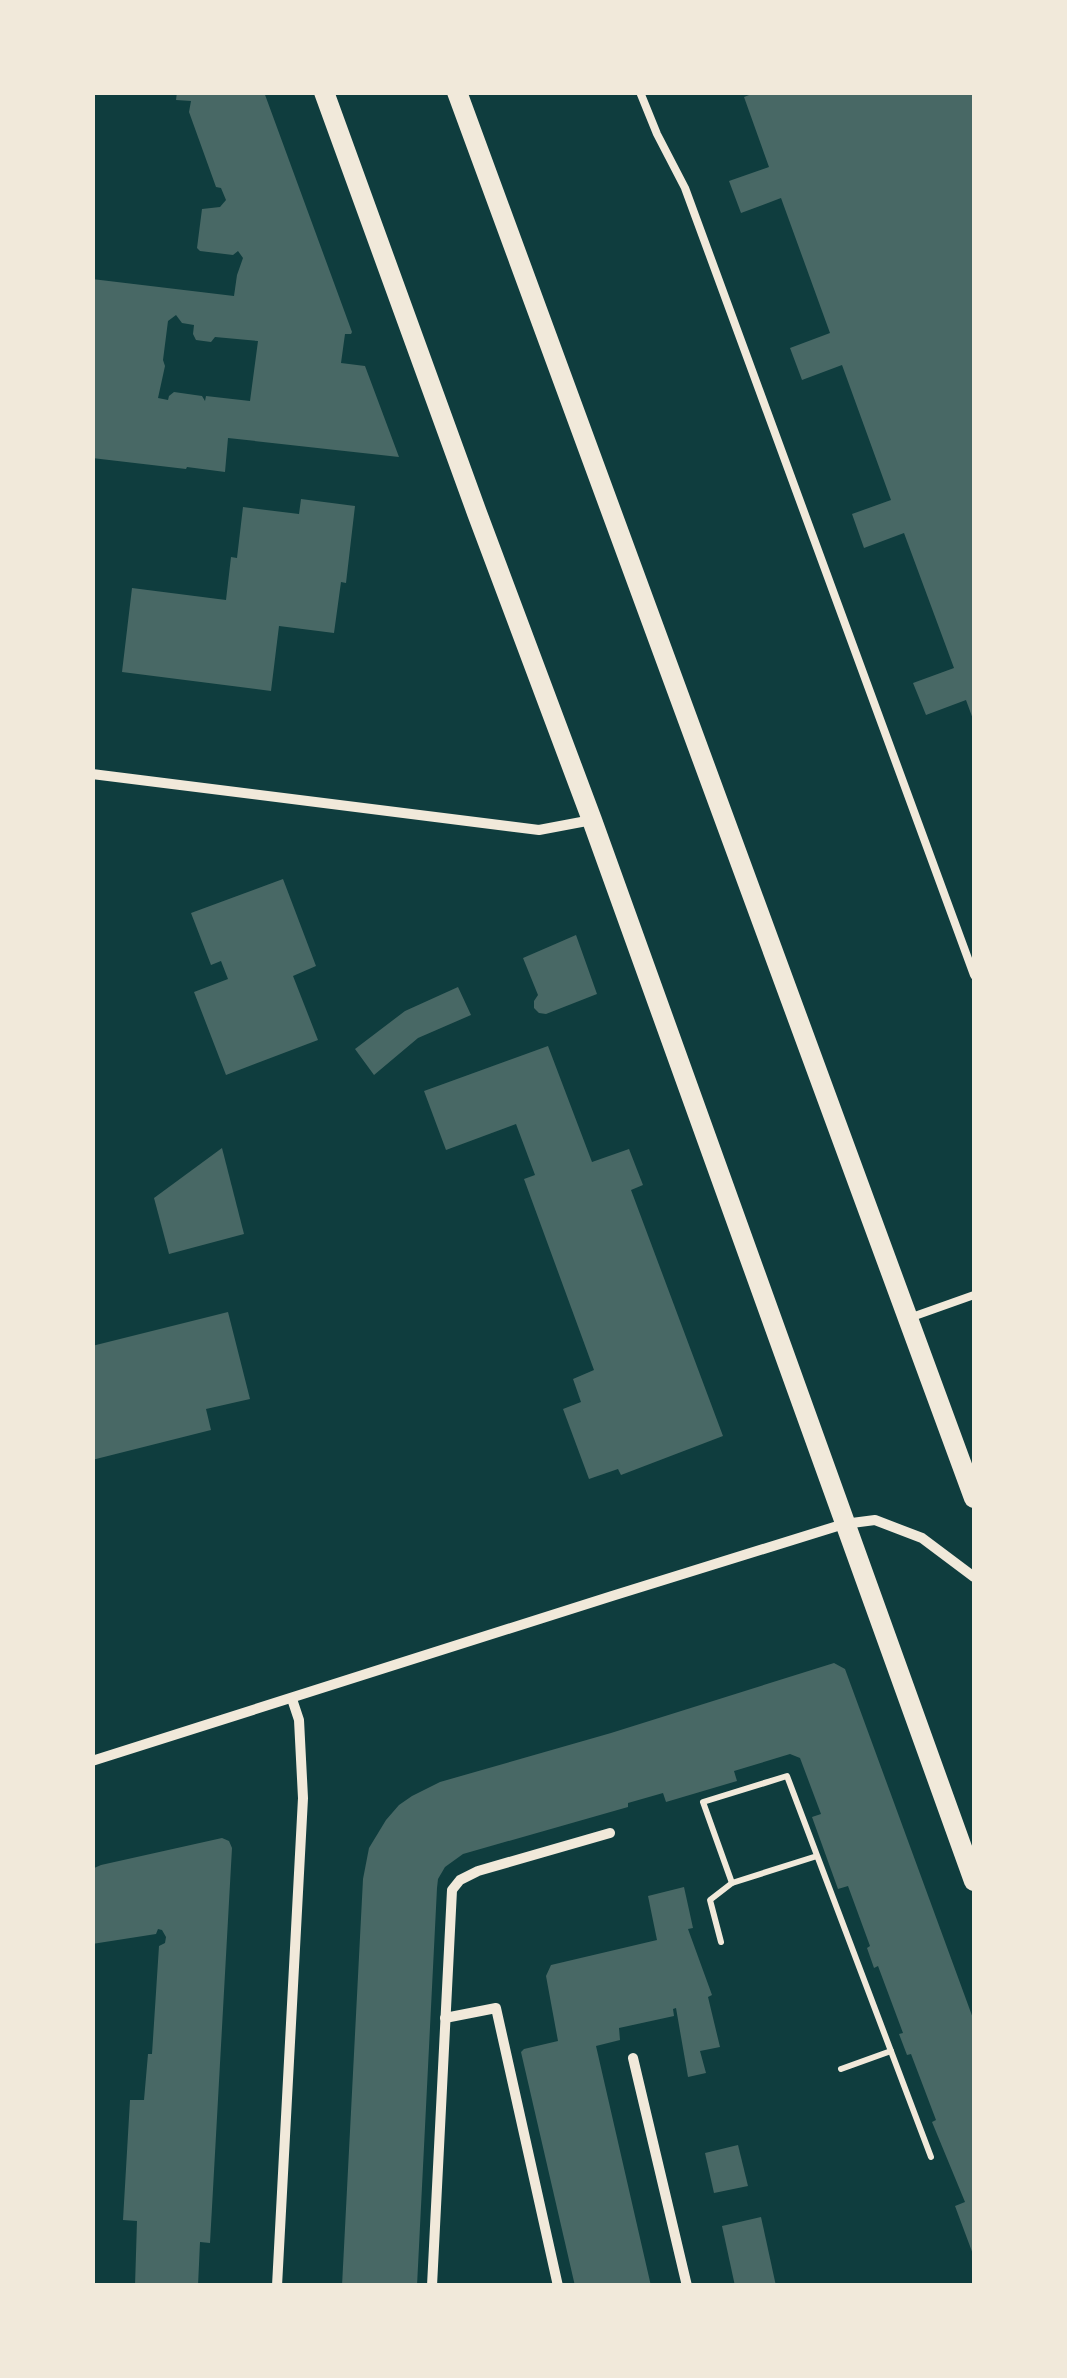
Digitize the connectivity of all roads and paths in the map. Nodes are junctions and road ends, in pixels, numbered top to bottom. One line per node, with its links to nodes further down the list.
1 (324, 92): 5 (main road)
2 (457, 92): 8 (main road)
3 (640, 92): 6 (lane)
4 (92, 774): 5 (street)
5 (592, 820): 10 (main road)
6 (974, 976)
7 (974, 1295): 8 (lane)
8 (907, 1319): 9 (main road)
9 (974, 1498)
10 (844, 1524): 11 (street); 12 (street); 16 (main road)
11 (974, 1577)
12 (292, 1699): 13 (street); 24 (street)
13 (92, 1762)
14 (610, 1833): 19 (street)
15 (817, 1856): 17 (path); 17 (path); 20 (path)
16 (974, 1881)
17 (732, 1883): 18 (path)
18 (721, 1942)
19 (445, 2018): 25 (street); 26 (street)
20 (892, 2051): 22 (path); 23 (path)
21 (633, 2058): 27 (street)
22 (841, 2069)
23 (931, 2157)
24 (277, 2286)
25 (432, 2286)
26 (558, 2286)
27 (687, 2286)

